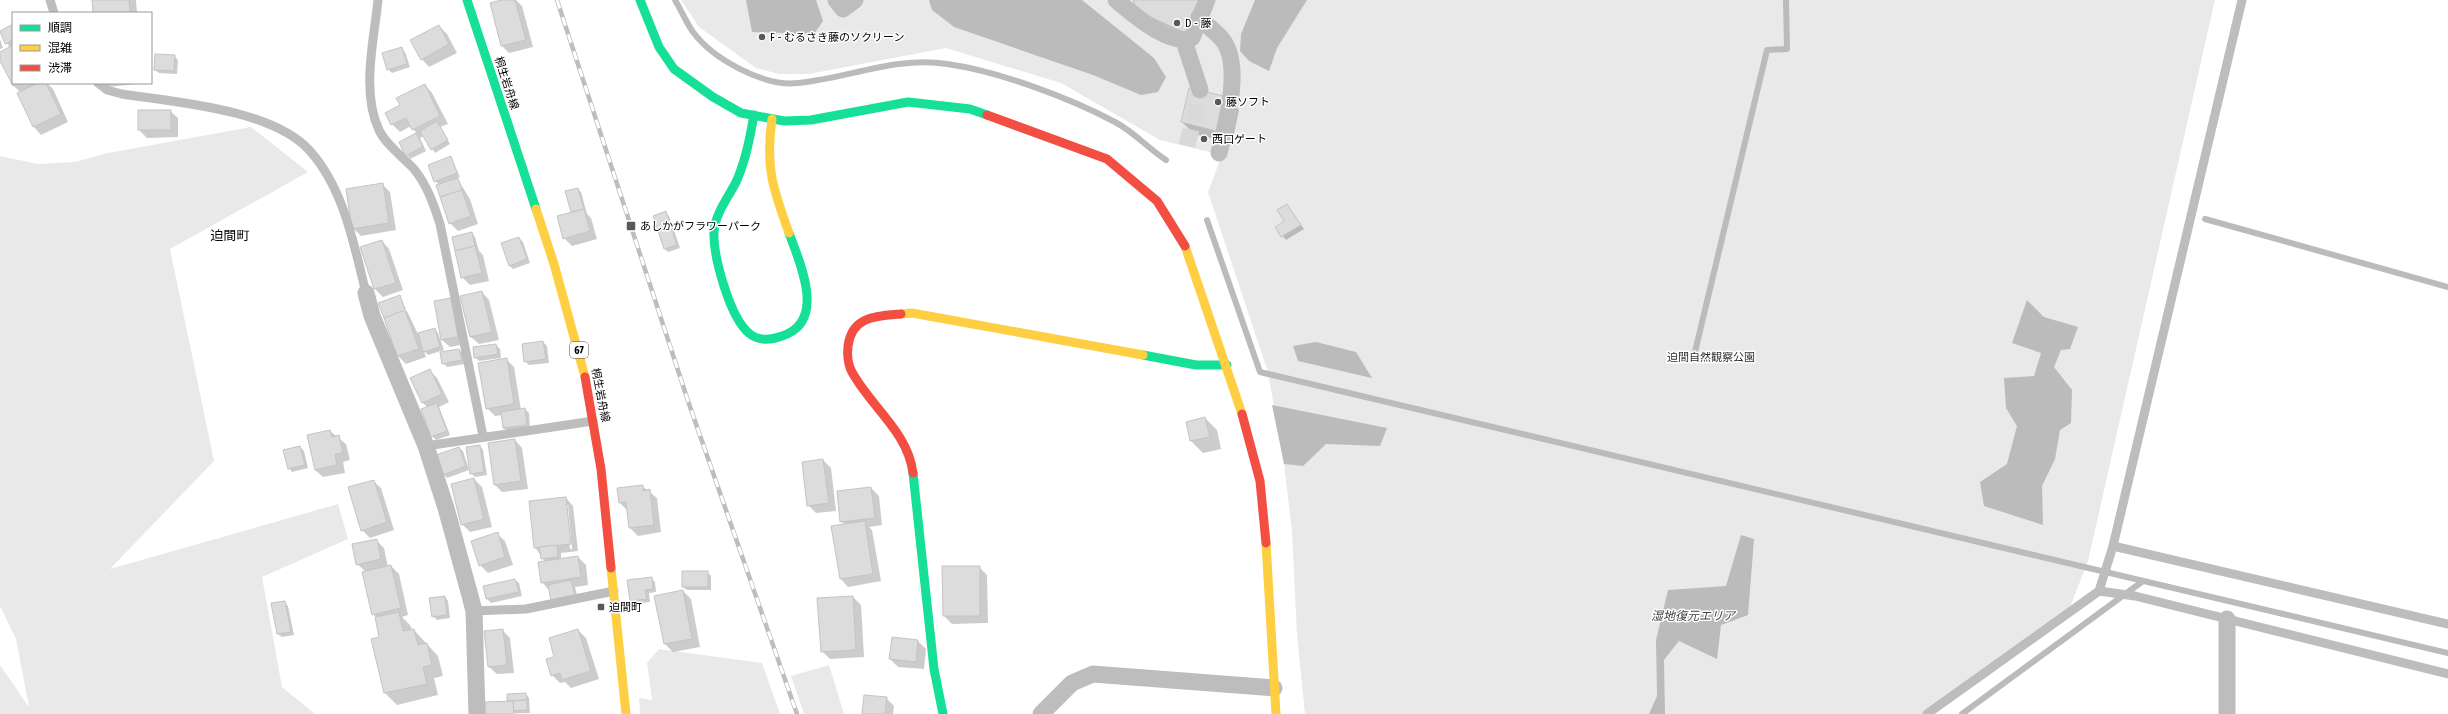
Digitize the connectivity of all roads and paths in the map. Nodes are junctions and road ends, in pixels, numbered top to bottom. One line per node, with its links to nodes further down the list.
1 (50, 0): 10 (lane)
2 (378, 0): 21 (lane)
3 (467, 0): 20 (street, 桐生岩舟線 / 67)
4 (640, 0): 15 (street)
5 (836, 0): 6 (street)
6 (855, 0)
7 (1116, 0): 12 (street)
8 (1207, 0): 11 (street)
9 (2242, 0): 23 (lane)
10 (54, 12)
11 (1199, 18): 12 (street); 17 (street)
12 (1184, 41): 14 (street)
13 (99, 84): 18 (lane)
14 (1200, 90)
15 (754, 116): 16 (street); 16 (street)
16 (772, 119): 19 (street)
17 (1219, 153)
18 (366, 293): 22 (street)
19 (1227, 365): 30 (street); 33 (street)
20 (594, 421): 21 (lane); 24 (street, 桐生岩舟線 / 67)
21 (484, 436): 22 (lane)
22 (426, 446): 26 (street)
23 (2113, 546): 25 (lane); 28 (lane)
24 (614, 591): 26 (lane); 32 (street, 桐生岩舟線 / 67)
25 (2100, 592): 27 (lane); 36 (lane)
26 (474, 612): 31 (street)
27 (2227, 619): 29 (lane); 37 (street)
28 (2448, 624)
29 (2448, 674)
30 (1274, 688): 34 (street); 35 (street)
31 (477, 714)
32 (626, 714)
33 (943, 714)
34 (1041, 714)
35 (1276, 714)
36 (1927, 714)
37 (2227, 714)

